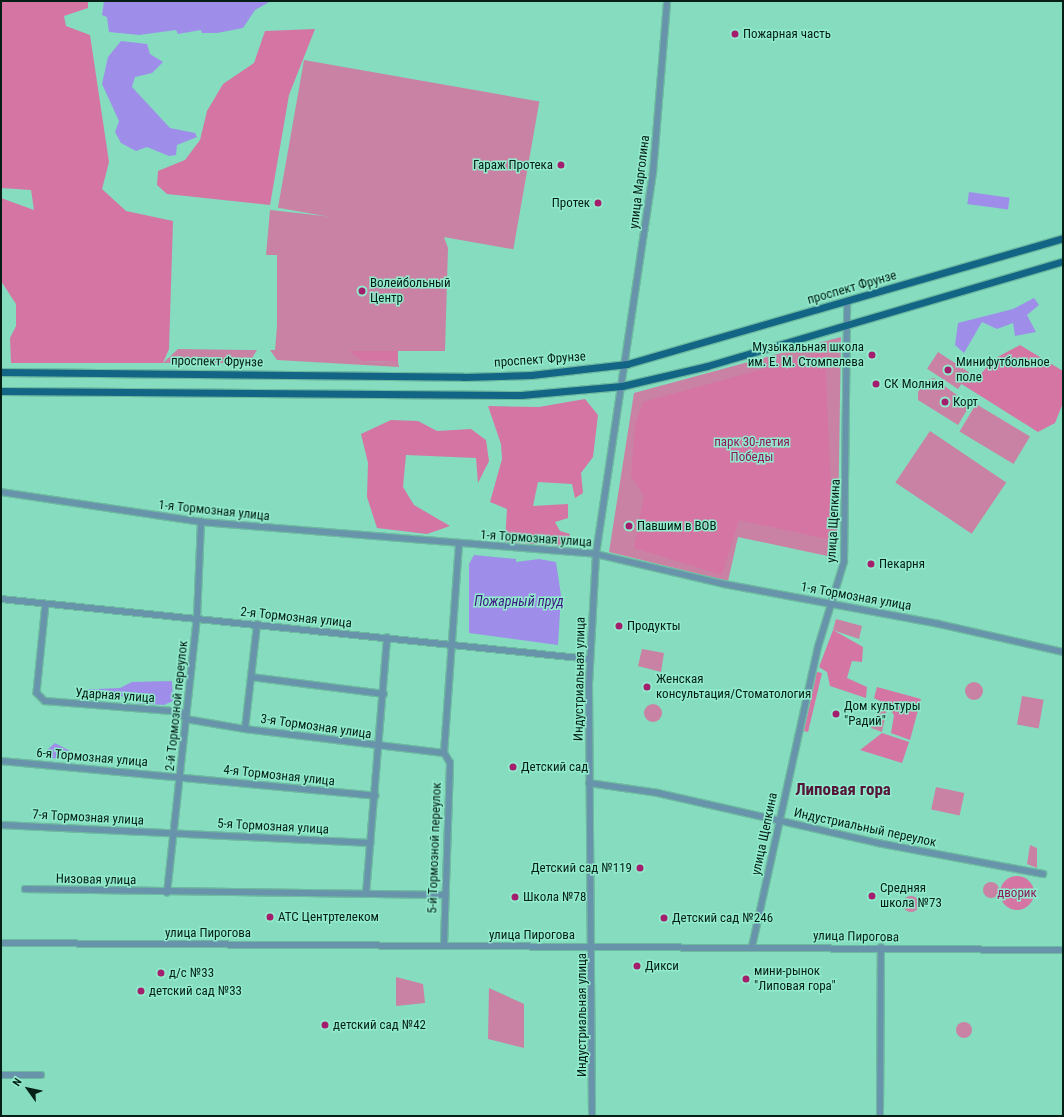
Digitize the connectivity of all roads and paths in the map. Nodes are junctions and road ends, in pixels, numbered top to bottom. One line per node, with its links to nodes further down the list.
1 (667, 1): 6 (street, улица Марголина)
2 (1063, 238): 4 (main road, проспект Фрунзе)
3 (1063, 261): 5 (main road)
4 (847, 302): 5 (street, улица Щепкина); 6 (main road, проспект Фрунзе)
5 (849, 324): 8 (main road); 16 (street, улица Щепкина)
6 (627, 364): 7 (main road, проспект Фрунзе); 8 (street, Индустриальная улица)
7 (1, 372)
8 (622, 386): 9 (main road); 13 (street, Индустриальная улица)
9 (1, 391)
10 (1, 492): 11 (street, 1-я Тормозная улица)
11 (201, 522): 12 (street, 1-я Тормозная улица); 17 (street, 2-й Тормозной переулок)
12 (459, 544): 13 (street, 1-я Тормозная улица); 20 (street)
13 (596, 554): 16 (street, 1-я Тормозная улица); 22 (street, Индустриальная улица)
14 (1, 599): 15 (street, 2-я Тормозная улица)
15 (46, 604): 17 (street, 2-я Тормозная улица); 25 (street, Ударная улица)
16 (832, 605): 21 (street, 1-я Тормозная улица); 33 (street, улица Щепкина)
17 (197, 618): 18 (street, 2-я Тормозная улица); 25 (street, 2-й Тормозной переулок)
18 (257, 625): 19 (street, 2-я Тормозная улица); 23 (street)
19 (387, 638): 20 (street, 2-я Тормозная улица); 24 (street)
20 (452, 644): 22 (street, 2-я Тормозная улица); 28 (street)
21 (1063, 652)
22 (590, 658): 31 (street, Индустриальная улица)
23 (251, 677): 24 (street); 26 (street)
24 (384, 694): 27 (street)
25 (186, 719): 26 (street, 3-я Тормозная улица); 30 (street, 2-й Тормозной переулок)
26 (245, 729): 27 (street, 3-я Тормозная улица)
27 (379, 747): 28 (street, 3-я Тормозная улица); 32 (street)
28 (444, 753): 41 (street, 5-й Тормозной переулок)
29 (1, 760): 30 (street, 6-я Тормозная улица)
30 (181, 777): 32 (street, 4-я Тормозная улица); 35 (street, 2-й Тормозной переулок)
31 (589, 783): 33 (street, Индустриальный переулок); 44 (street, Индустриальная улица)
32 (375, 796): 36 (street)
33 (779, 820): 37 (street, Индустриальный переулок); 45 (street, улица Щепкина)
34 (1, 825): 35 (street, 7-я Тормозная улица)
35 (175, 834): 36 (street, 5-я Тормозная улица); 39 (street, 2-й Тормозной переулок)
36 (371, 843): 40 (street)
37 (1043, 874)
38 (25, 889): 39 (street, Низовая улица)
39 (167, 893): 40 (street)
40 (366, 894): 41 (street)
41 (443, 895): 43 (street, 5-й Тормозной переулок)
42 (1, 942): 43 (street, улица Пирогова)
43 (444, 945): 44 (street, улица Пирогова)
44 (593, 947): 45 (street, улица Пирогова); 50 (street, Индустриальная улица)
45 (752, 947): 46 (street, улица Пирогова)
46 (881, 948): 47 (street, улица Пирогова); 51 (street)
47 (1063, 950)
48 (1, 1074): 49 (street)
49 (41, 1075)
50 (592, 1116)
51 (880, 1116)

